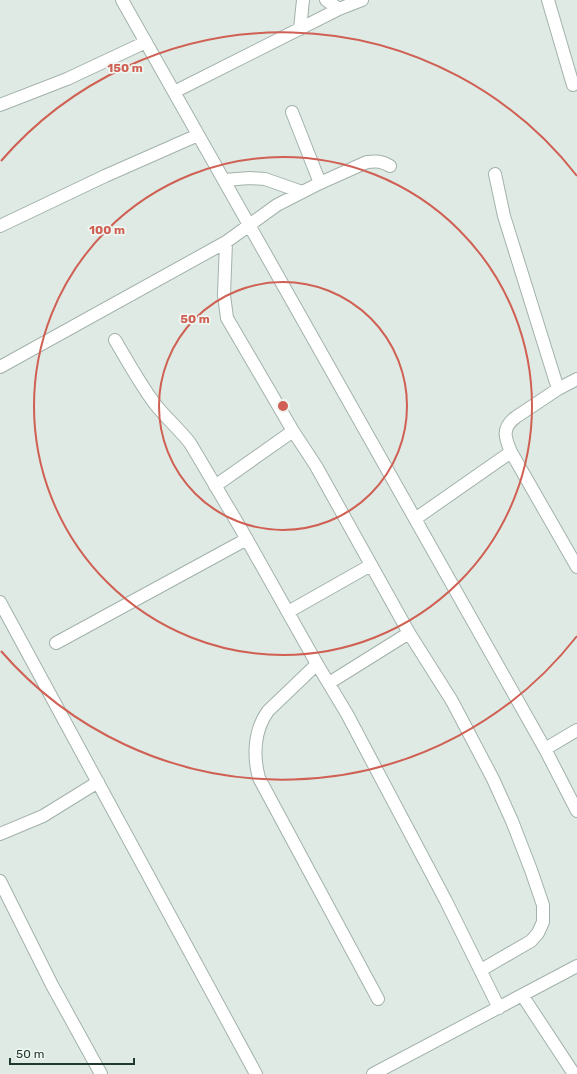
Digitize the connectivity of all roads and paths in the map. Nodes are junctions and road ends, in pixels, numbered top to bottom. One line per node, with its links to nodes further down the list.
1 (136, 0): 6 (street)
2 (303, 0): 8 (street)
3 (326, 0): 7 (street)
4 (362, 0): 7 (street)
5 (548, 0): 10 (street)
6 (124, 2): 9 (street)
7 (339, 9): 8 (street)
8 (300, 29): 11 (street)
9 (146, 42): 11 (street); 12 (street)
10 (573, 85)
11 (174, 92): 14 (street)
12 (0, 105)
13 (292, 112): 18 (street)
14 (198, 135): 17 (street); 21 (street)
15 (390, 166): 18 (street)
16 (495, 174): 26 (street)
17 (224, 180): 19 (street); 20 (street)
18 (320, 182): 19 (street)
19 (302, 192): 20 (street)
20 (249, 225): 22 (street); 30 (street)
21 (0, 226)
22 (226, 242): 24 (street); 27 (street)
23 (115, 340): 29 (street)
24 (0, 367)
25 (577, 379): 26 (street)
26 (558, 389): 28 (street)
27 (293, 431): 29 (street); 32 (street)
28 (512, 452): 30 (street); 33 (street)
29 (215, 486): 31 (street)
30 (415, 519): 41 (street)
31 (247, 539): 35 (street); 37 (street)
32 (371, 565): 35 (street); 36 (street)
33 (577, 566)
34 (0, 602): 42 (street)
35 (288, 612): 38 (street)
36 (409, 633): 39 (street); 47 (street)
37 (56, 643)
38 (317, 664): 39 (street); 49 (street)
39 (329, 682): 47 (street)
40 (577, 730): 41 (street)
41 (545, 750): 43 (street)
42 (98, 782): 44 (street); 52 (street)
43 (577, 810)
44 (0, 834)
45 (0, 881): 51 (street)
46 (577, 966): 48 (street)
47 (481, 970): 50 (street)
48 (522, 995): 50 (street); 54 (street)
49 (378, 999)
50 (499, 1008): 53 (street)
51 (101, 1074)
52 (256, 1074)
53 (373, 1074)
54 (574, 1074)

